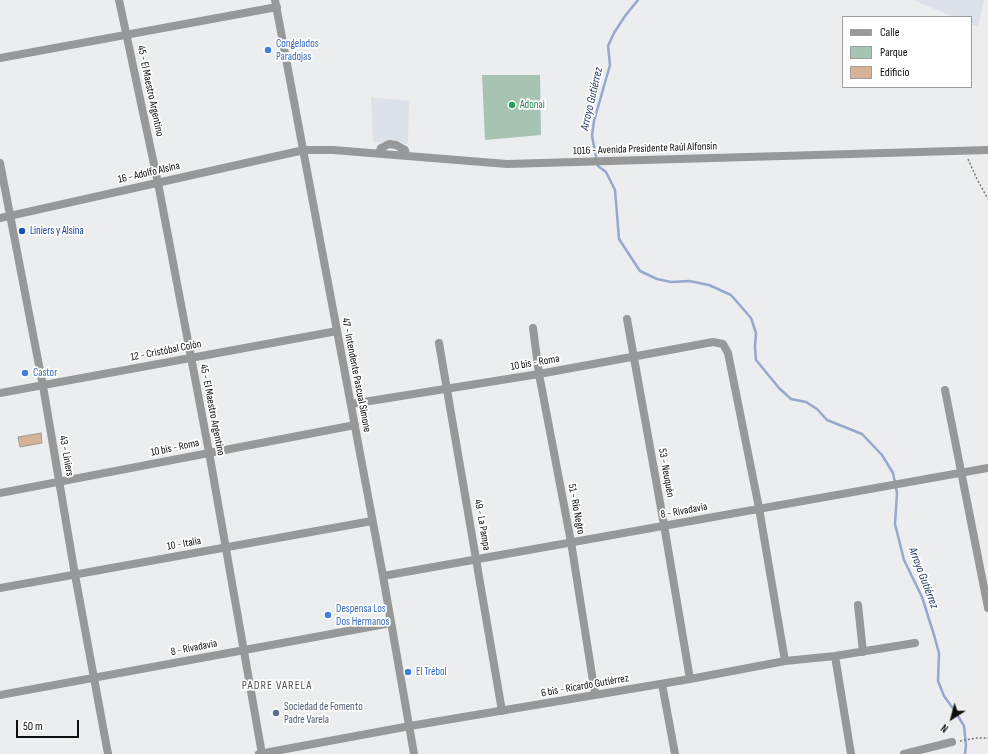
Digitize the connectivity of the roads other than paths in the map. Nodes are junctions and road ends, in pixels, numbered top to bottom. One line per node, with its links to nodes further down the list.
1 (119, 0): 3 (street, 45 - El Maestro Argentino)
2 (276, 4): 3 (street); 5 (street, 47 - Intendente Pascual Simone)
3 (126, 35): 4 (street); 8 (street, 45 - El Maestro Argentino)
4 (0, 58)
5 (304, 150): 6 (street, 1016 - Avenida Presidente Raúl Alfonsín); 8 (street, 16 - Adolfo Alsina); 13 (street, 47 - Intendente Pascual Simone)
6 (988, 150)
7 (0, 163): 9 (street, 43 - Liniers)
8 (158, 183): 9 (street, 16 - Adolfo Alsina); 16 (street, 45 - El Maestro Argentino)
9 (10, 216): 10 (street, 16 - Adolfo Alsina); 18 (street, 43 - Liniers)
10 (0, 218)
11 (627, 319): 15 (street, 53 - Neuquén)
12 (533, 328): 17 (street, 51 - Río Negro)
13 (337, 331): 16 (street, 12 - Cristóbal Colón); 22 (street, 47 - Intendente Pascual Simone)
14 (439, 343): 19 (street, 49 - La Pampa)
15 (634, 356): 17 (street, 10 bis - Roma); 29 (street, 10 bis - Roma); 31 (street, 53 - Neuquén)
16 (191, 358): 18 (street, 12 - Cristóbal Colón); 24 (street, 45 - El Maestro Argentino)
17 (539, 374): 19 (street, 10 bis - Roma); 32 (street, 51 - Río Negro)
18 (43, 386): 21 (street, 12 - Cristóbal Colón); 27 (street, 43 - Liniers)
19 (446, 388): 22 (street, 10 bis - Roma); 34 (street, 49 - La Pampa)
20 (945, 390): 26 (street)
21 (0, 393)
22 (351, 404): 23 (street, 47 - Intendente Pascual Simone)
23 (355, 425): 24 (street, 10 bis - Roma); 30 (street, 47 - Intendente Pascual Simone)
24 (209, 452): 27 (street, 10 bis - Roma); 33 (street, 45 - El Maestro Argentino)
25 (988, 468): 26 (street, 8 - Rivadavia)
26 (961, 473): 29 (street, 8 - Rivadavia); 39 (street)
27 (59, 483): 28 (street, 10 bis - Roma); 35 (street, 43 - Liniers)
28 (0, 493)
29 (759, 508): 31 (street, 8 - Rivadavia); 45 (street)
30 (372, 521): 33 (street, 10 - Italia); 36 (street, 47 - Intendente Pascual Simone)
31 (664, 525): 32 (street, 8 - Rivadavia); 47 (street, 53 - Neuquén)
32 (572, 542): 34 (street, 8 - Rivadavia); 49 (street, 51 - Río Negro)
33 (226, 548): 35 (street, 10 - Italia); 42 (street, 45 - El Maestro Argentino)
34 (476, 559): 36 (street, 8 - Rivadavia); 51 (street, 49 - La Pampa)
35 (75, 575): 37 (street, 10 - Italia); 46 (street, 43 - Liniers)
36 (383, 576): 40 (street, 47 - Intendente Pascual Simone)
37 (0, 588)
38 (858, 605): 43 (street)
39 (988, 608)
40 (391, 623): 42 (street, 8 - Rivadavia); 52 (street, 47 - Intendente Pascual Simone)
41 (915, 643): 43 (street, 6 bis - Ricardo Gutiérrez)
42 (244, 650): 46 (street, 8 - Rivadavia); 55 (street, 45 - El Maestro Argentino)
43 (863, 652): 44 (street, 6 bis - Ricardo Gutiérrez)
44 (835, 656): 45 (street, 6 bis - Ricardo Gutiérrez); 58 (street)
45 (785, 662): 47 (street, 6 bis - Ricardo Gutiérrez)
46 (94, 678): 50 (street, 8 - Rivadavia); 54 (street, 43 - Liniers)
47 (690, 679): 48 (street, 6 bis - Ricardo Gutiérrez)
48 (662, 684): 49 (street, 6 bis - Ricardo Gutiérrez); 57 (street)
49 (595, 694): 51 (street, 6 bis - Ricardo Gutiérrez)
50 (0, 695)
51 (502, 711): 52 (street, 6 bis - Ricardo Gutiérrez)
52 (410, 726): 55 (street, 6 bis - Ricardo Gutiérrez); 56 (street, 47 - Intendente Pascual Simone)
53 (952, 742): 59 (street)
54 (108, 754)
55 (261, 754)
56 (414, 754)
57 (675, 754)
58 (851, 754)
59 (904, 754)

